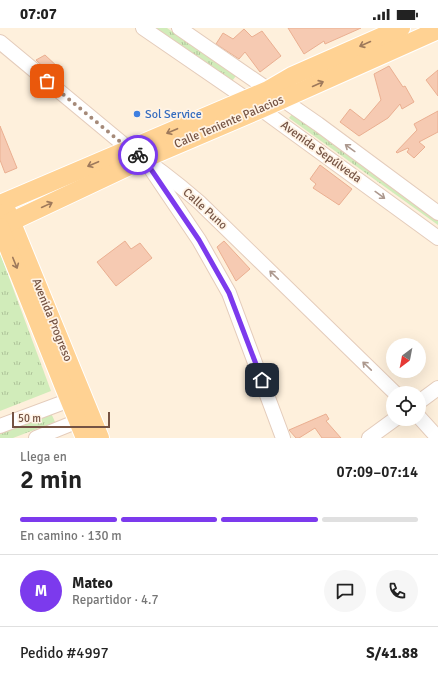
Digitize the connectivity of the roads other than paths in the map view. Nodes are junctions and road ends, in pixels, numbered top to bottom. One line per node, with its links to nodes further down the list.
1 (143, 28): 7 (street, Avenida Sepúlveda)
2 (179, 28): 6 (street, Avenida Sepúlveda)
3 (401, 28): 6 (main road, Calle Teniente Palacios, one-way to 6)
4 (438, 30): 6 (main road, Calle Teniente Palacios, one-way to 4)
5 (0, 42): 9 (street, Calle Puno)
6 (275, 94): 7 (main road, Calle Teniente Palacios); 8 (main road, Calle Teniente Palacios); 12 (street, Avenida Sepúlveda, one-way to 6)
7 (246, 99): 8 (street, Avenida Sepúlveda); 9 (main road, Calle Teniente Palacios, one-way to 9)
8 (261, 109): 10 (main road, Calle Teniente Palacios); 14 (street, Avenida Sepúlveda, one-way to 14)
9 (129, 149): 10 (street, Calle Puno); 11 (main road, Calle Teniente Palacios, one-way to 11)
10 (144, 159): 13 (main road, Calle Teniente Palacios, one-way to 10); 15 (street, Calle Puno, one-way to 10); 26 (street)
11 (2, 203): 13 (main road, Avenida Progreso)
12 (438, 213)
13 (4, 225): 18 (main road, Avenida Progreso)
14 (438, 238)
15 (388, 386)
16 (438, 388): 17 (street)
17 (426, 397)
18 (76, 398): 19 (main road, Avenida Progreso); 21 (street)
19 (85, 419): 23 (street); 24 (main road, Avenida Progreso); 25 (main road, Avenida Progreso)
20 (426, 425): 28 (street)
21 (0, 426)
22 (386, 426): 27 (street)
23 (36, 438)
24 (85, 438)
25 (100, 438)
26 (283, 438)
27 (369, 438)
28 (438, 438)

